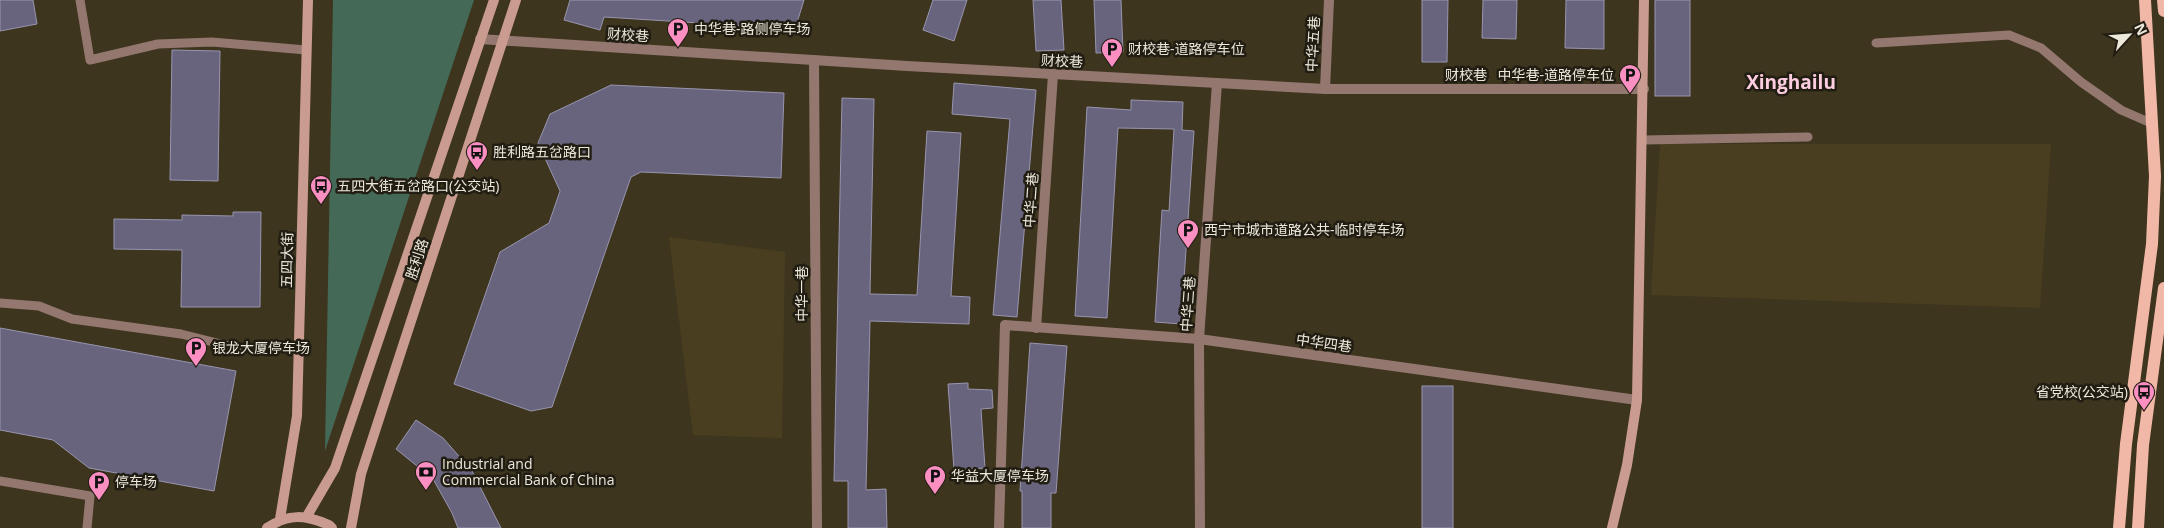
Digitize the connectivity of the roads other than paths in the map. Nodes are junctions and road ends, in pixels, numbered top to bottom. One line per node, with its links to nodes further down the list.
1 (80, 0): 13 (lane)
2 (308, 0): 13 (main road, 五四大街)
3 (494, 0): 10 (main road, 胜利路)
4 (516, 0): 11 (main road, 胜利路)
5 (1329, 0): 17 (street, 中华五巷)
6 (1644, 0): 18 (main road)
7 (2145, 0): 19 (main road)
8 (2163, 0): 9 (main road)
9 (2164, 11)
10 (480, 39): 11 (street, 财校巷); 29 (main road, 胜利路)
11 (502, 41): 14 (street, 财校巷); 34 (main road, 胜利路)
12 (1876, 43): 19 (lane)
13 (306, 50): 30 (main road, 五四大街)
14 (814, 60): 15 (street, 财校巷); 35 (street, 中华一巷)
15 (1053, 74): 16 (street, 财校巷); 24 (street, 中华二巷)
16 (1217, 83): 17 (street, 财校巷); 25 (street, 中华三巷)
17 (1325, 89): 18 (street, 财校巷)
18 (1644, 89): 21 (main road)
19 (2153, 124): 39 (main road)
20 (1808, 137): 21 (lane)
21 (1643, 140): 27 (main road)
22 (2164, 288): 40 (main road)
23 (0, 303): 26 (lane)
24 (1036, 328): 25 (street, 中华四巷); 36 (street, 中华四巷)
25 (1199, 339): 27 (street, 中华四巷); 37 (street, 中华三巷)
26 (237, 348)
27 (1637, 400): 38 (main road)
28 (0, 481): 31 (lane)
29 (307, 516): 30 (main road); 33 (main road)
30 (280, 519): 32 (main road)
31 (87, 528)
32 (267, 528)
33 (332, 528)
34 (351, 528)
35 (817, 528)
36 (999, 528)
37 (1200, 528)
38 (1612, 528)
39 (2119, 528)
40 (2138, 528)

